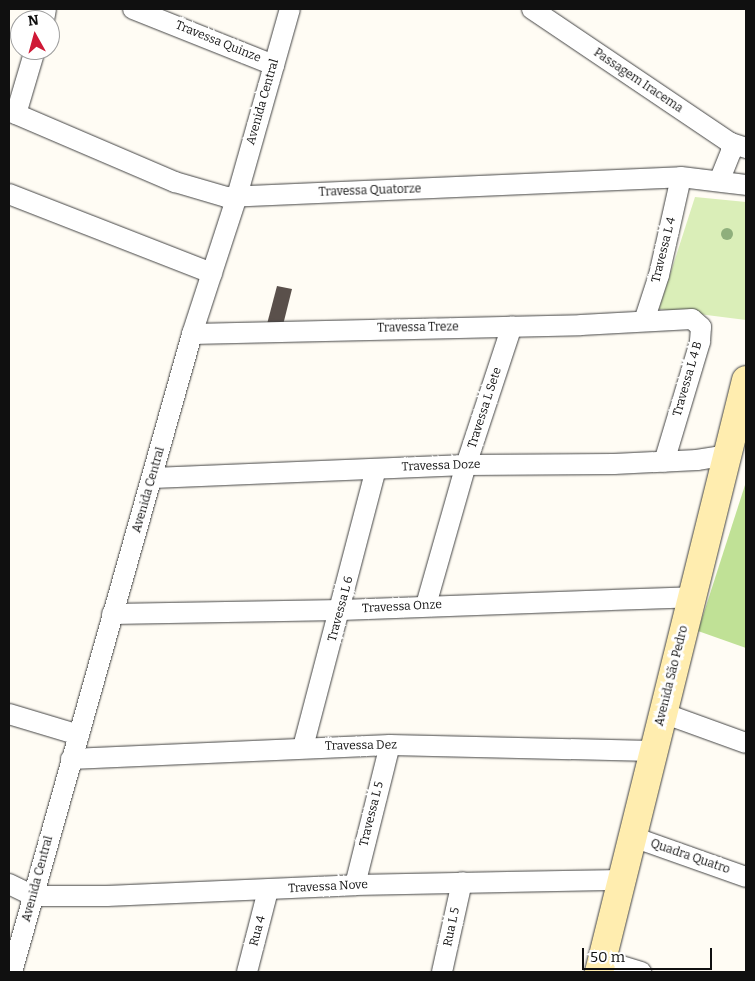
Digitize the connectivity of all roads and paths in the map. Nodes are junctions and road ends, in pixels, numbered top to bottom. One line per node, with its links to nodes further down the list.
1 (133, 9): 5 (street, Travessa Quinze)
2 (290, 9): 5 (street, Avenida Central)
3 (532, 9): 7 (street, Passagem Iracema)
4 (31, 60): 6 (street)
5 (274, 65): 12 (street, Avenida Central)
6 (12, 113): 12 (street, Travessa Quatorze)
7 (739, 146): 9 (street)
8 (681, 177): 9 (street, Travessa Quatorze); 12 (street, Travessa Quatorze); 14 (street, Travessa L 4)
9 (720, 179): 10 (street, Travessa Quatorze)
10 (746, 185)
11 (9, 194): 13 (street)
12 (237, 196): 13 (street, Avenida Central)
13 (212, 273): 16 (street, Avenida Central)
14 (644, 321): 15 (street, Travessa Treze); 19 (street, Travessa L 4 B)
15 (512, 326): 16 (street, Travessa Treze); 20 (street, Travessa L Sete)
16 (192, 334): 22 (street, Avenida Central)
17 (745, 389): 18 (main road, Avenida São Pedro)
18 (729, 455): 19 (street, Travessa Doze); 23 (main road, Avenida São Pedro)
19 (664, 462): 20 (street, Travessa Doze)
20 (466, 465): 21 (street, Travessa Doze); 24 (street, Travessa L Sete)
21 (376, 469): 22 (street, Travessa Doze); 25 (street, Travessa L 6)
22 (153, 478): 26 (street, Avenida Central)
23 (692, 597): 24 (street, Travessa Onze); 27 (main road, Avenida São Pedro)
24 (426, 605): 25 (street, Travessa Onze)
25 (342, 610): 26 (street, Travessa Onze); 32 (street, Travessa L 6)
26 (112, 614): 29 (street, Avenida Central)
27 (663, 712): 30 (street); 33 (main road, Avenida São Pedro)
28 (9, 714): 29 (street)
29 (80, 736): 34 (street, Avenida Central)
30 (746, 743)
31 (390, 745): 32 (street, Travessa Dez); 33 (street, Travessa Dez); 40 (street, Travessa L 5)
32 (303, 747): 34 (street, Travessa Dez)
33 (652, 751): 35 (main road, Avenida São Pedro)
34 (71, 759): 42 (street, Avenida Central)
35 (633, 837): 36 (street, Quadra Quatro); 37 (main road, Avenida São Pedro)
36 (746, 877)
37 (622, 880): 38 (street, Travessa Nove); 43 (main road, Avenida São Pedro)
38 (462, 882): 40 (street, Travessa Nove); 46 (street, Rua L 5)
39 (9, 884): 42 (street)
40 (355, 885): 41 (street, Travessa Nove)
41 (268, 890): 42 (street, Travessa Nove); 45 (street, Rua 4)
42 (34, 896): 44 (street, Avenida Central)
43 (601, 966): 47 (street)
44 (12, 972)
45 (247, 972)
46 (442, 972)
47 (641, 972)

